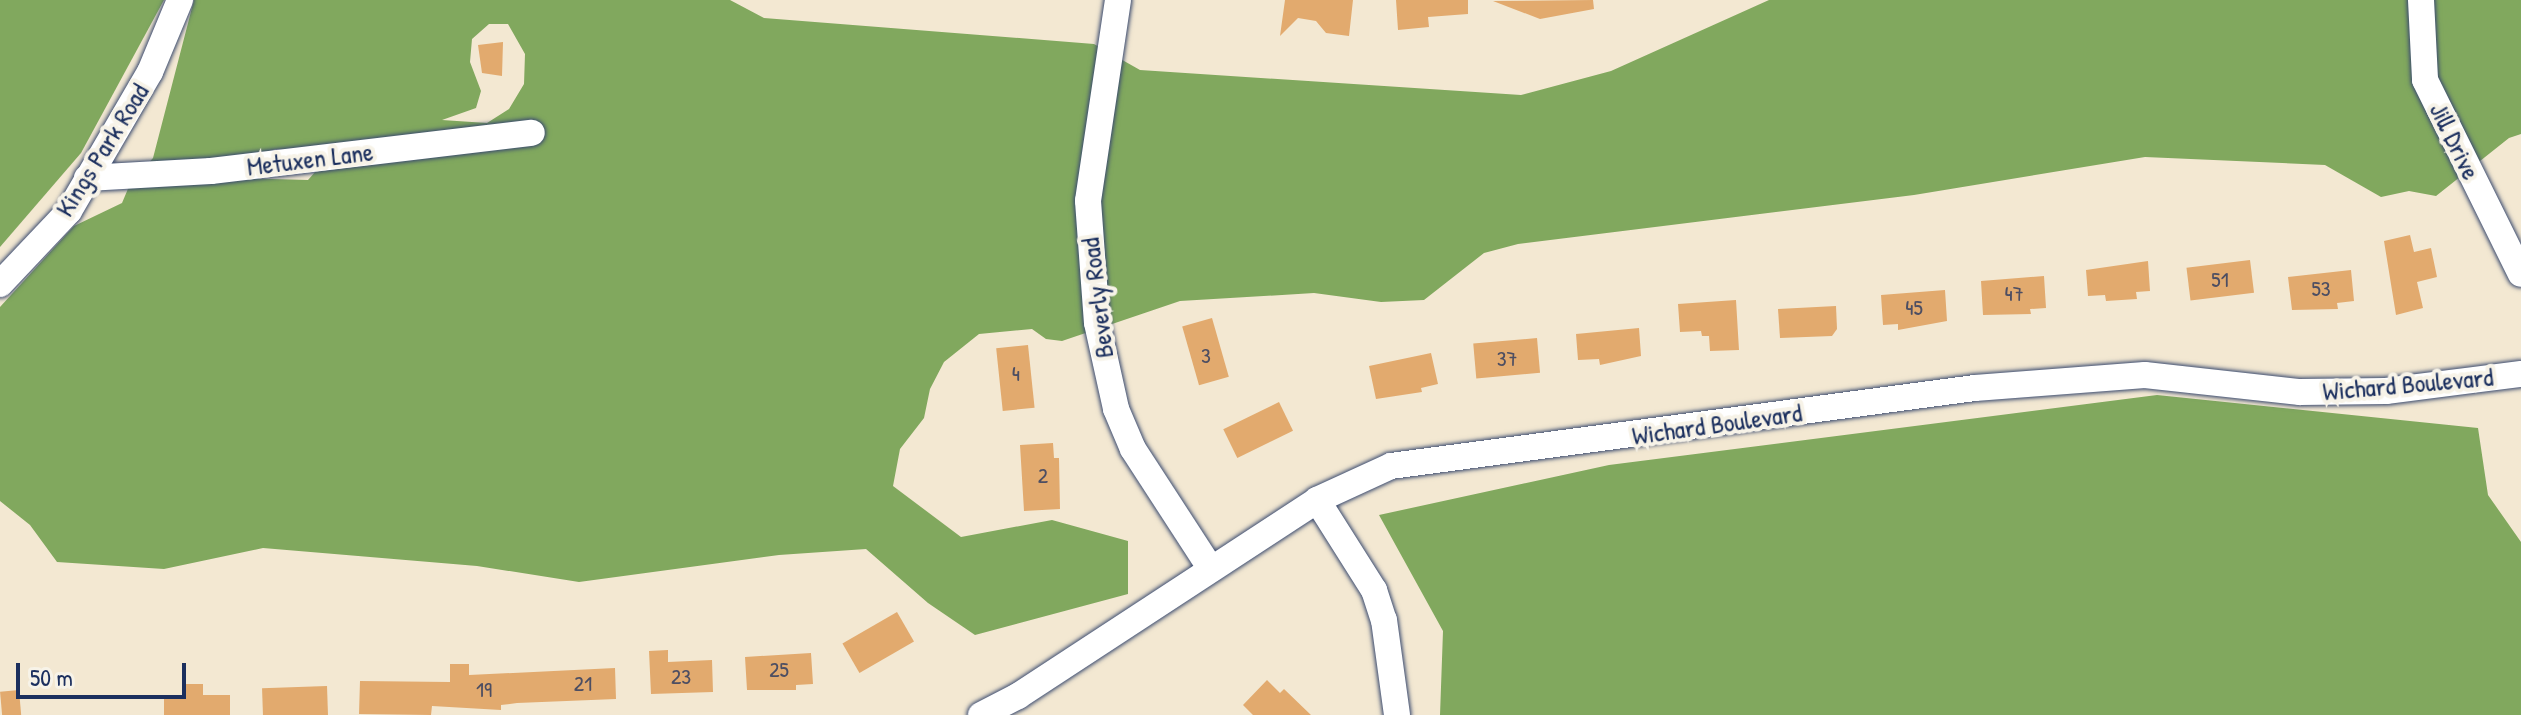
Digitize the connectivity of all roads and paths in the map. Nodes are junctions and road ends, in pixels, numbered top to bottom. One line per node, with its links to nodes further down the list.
1 (180, 0): 5 (street, Kings Park Road)
2 (1118, 0): 10 (street, Beverly Road)
3 (2421, 0): 6 (street, Jill Drive)
4 (532, 133): 5 (street, Metuxen Lane)
5 (87, 178): 7 (street, Kings Park Road)
6 (2521, 274)
7 (0, 284)
8 (2521, 374): 9 (street, Wichard Boulevard)
9 (1317, 500): 10 (street, Wichard Boulevard); 12 (street)
10 (1211, 569): 11 (street, Wichard Boulevard)
11 (981, 715)
12 (1397, 715)

